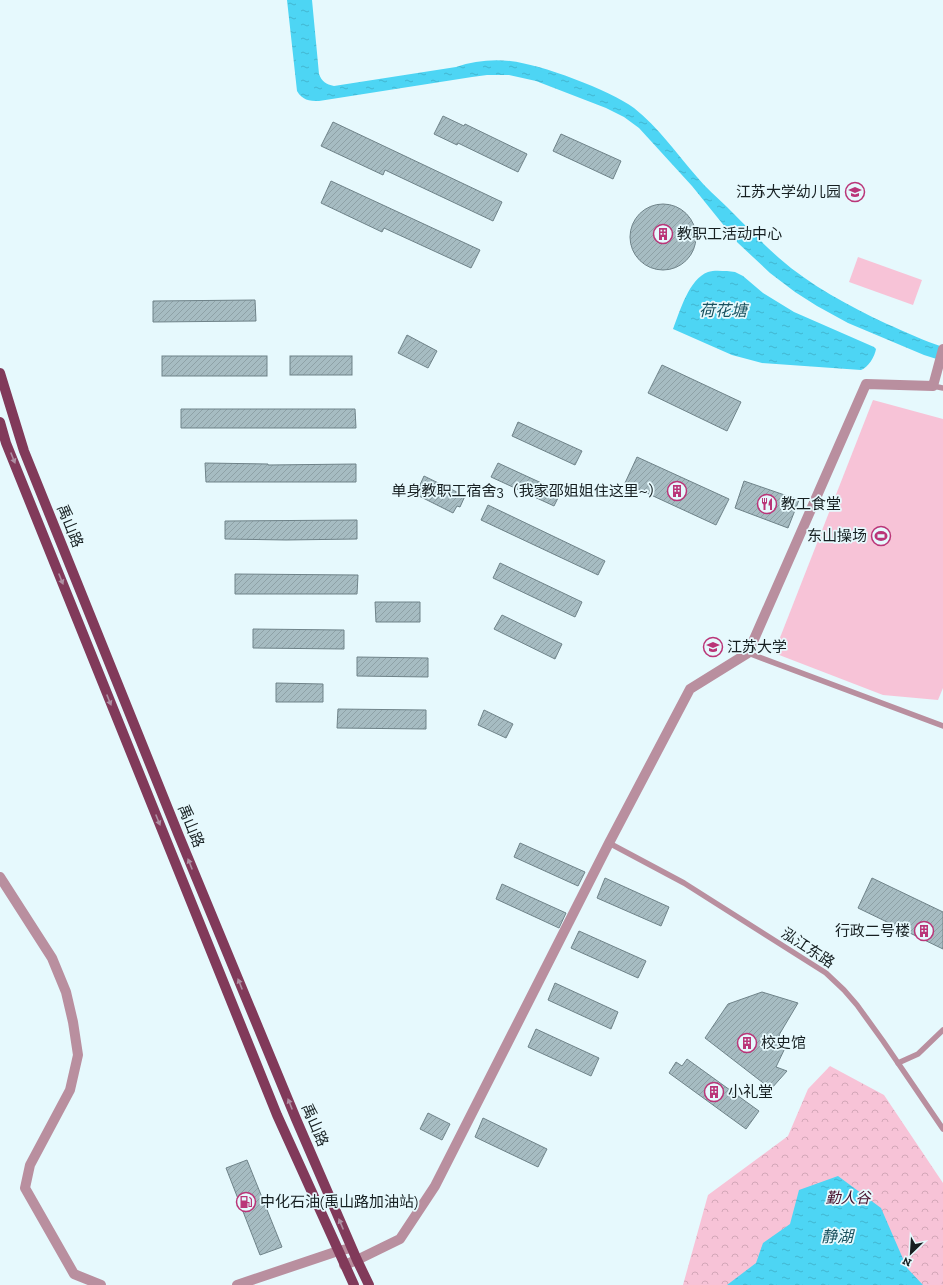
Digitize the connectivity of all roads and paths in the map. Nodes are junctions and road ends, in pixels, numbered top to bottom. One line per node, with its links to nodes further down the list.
1 (943, 349): 3 (street)
2 (0, 373): 12 (main road, 禹山路, one-way to 2)
3 (938, 387): 5 (street)
4 (0, 422): 13 (main road, 禹山路, one-way to 13)
5 (748, 653): 6 (lane); 7 (street)
6 (943, 726)
7 (609, 843): 10 (lane, 泓江东路); 14 (street)
8 (0, 877): 16 (street)
9 (943, 1030): 10 (lane)
10 (898, 1063): 11 (lane, 泓江东路)
11 (943, 1129)
12 (351, 1248): 13 (street); 14 (main road, 禹山路)
13 (338, 1251): 15 (main road, 禹山路); 17 (street)
14 (356, 1260): 15 (street); 19 (main road, 禹山路)
15 (344, 1265): 18 (main road, 禹山路)
16 (101, 1285)
17 (237, 1285)
18 (354, 1285)
19 (368, 1285)

